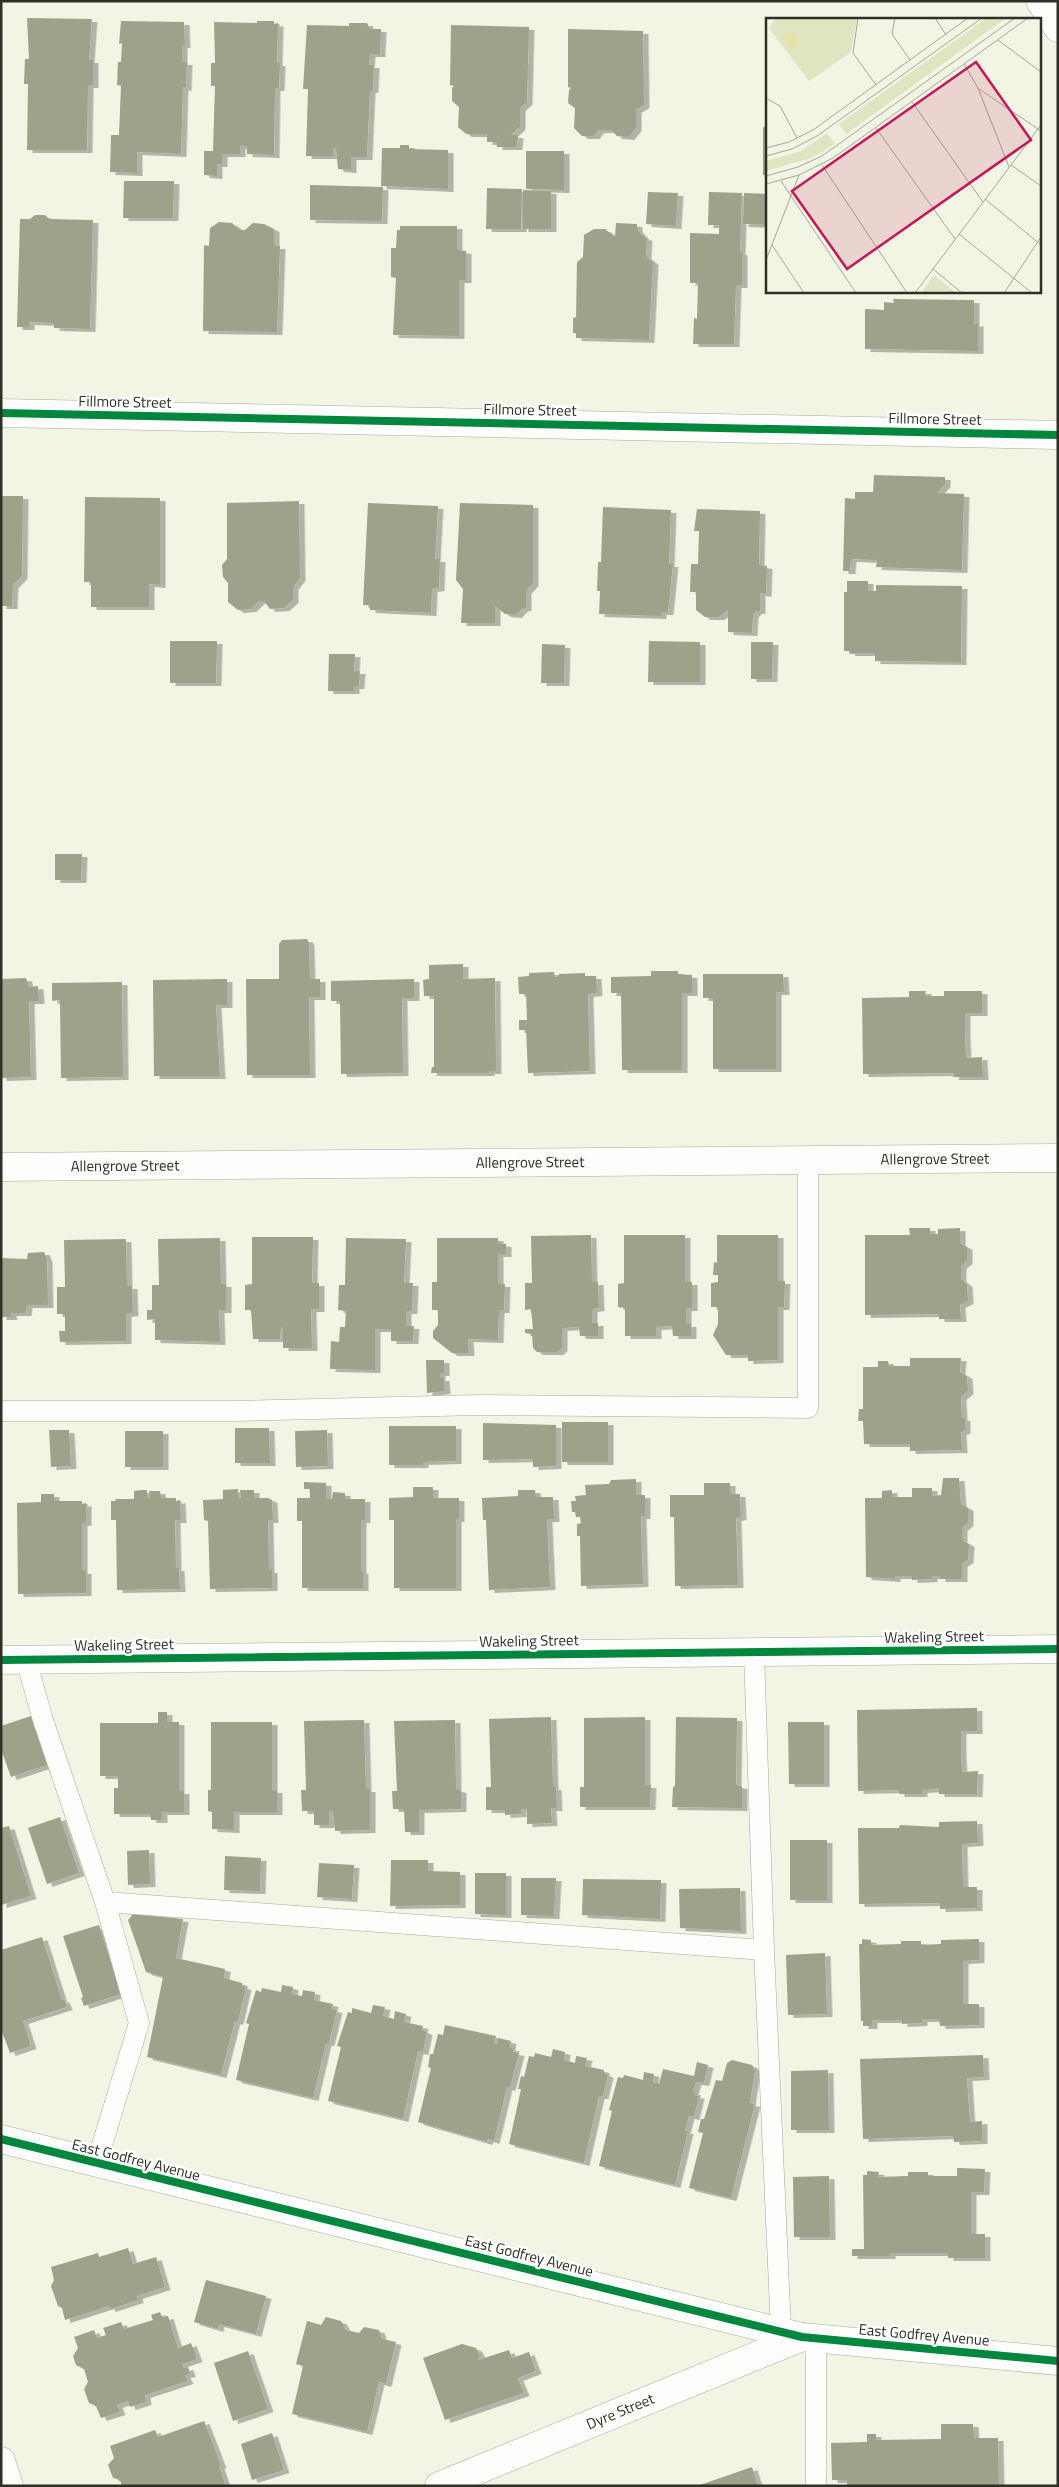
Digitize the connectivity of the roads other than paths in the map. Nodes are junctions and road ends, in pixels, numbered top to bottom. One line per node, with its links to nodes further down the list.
1 (1040, 1): 2 (street)
2 (1058, 28)
3 (1, 413): 4 (street, Fillmore Street)
4 (1058, 435)
5 (1058, 1158): 6 (street, Allengrove Street)
6 (808, 1160): 7 (street, Allengrove Street); 8 (lane)
7 (1, 1167)
8 (1, 1411)
9 (1058, 1649): 10 (street, Wakeling Street)
10 (754, 1652): 11 (street, Wakeling Street); 13 (lane)
11 (14, 1660): 12 (lane)
12 (105, 1902): 13 (lane); 15 (lane)
13 (764, 1950): 16 (lane)
14 (1, 2140): 15 (street, East Godfrey Avenue)
15 (96, 2164): 16 (street, East Godfrey Avenue)
16 (800, 2336): 17 (street, East Godfrey Avenue); 20 (street, Dyre Street); 21 (lane)
17 (1058, 2361)
18 (1, 2461): 19 (street)
19 (9, 2486)
20 (439, 2486)
21 (816, 2486)

